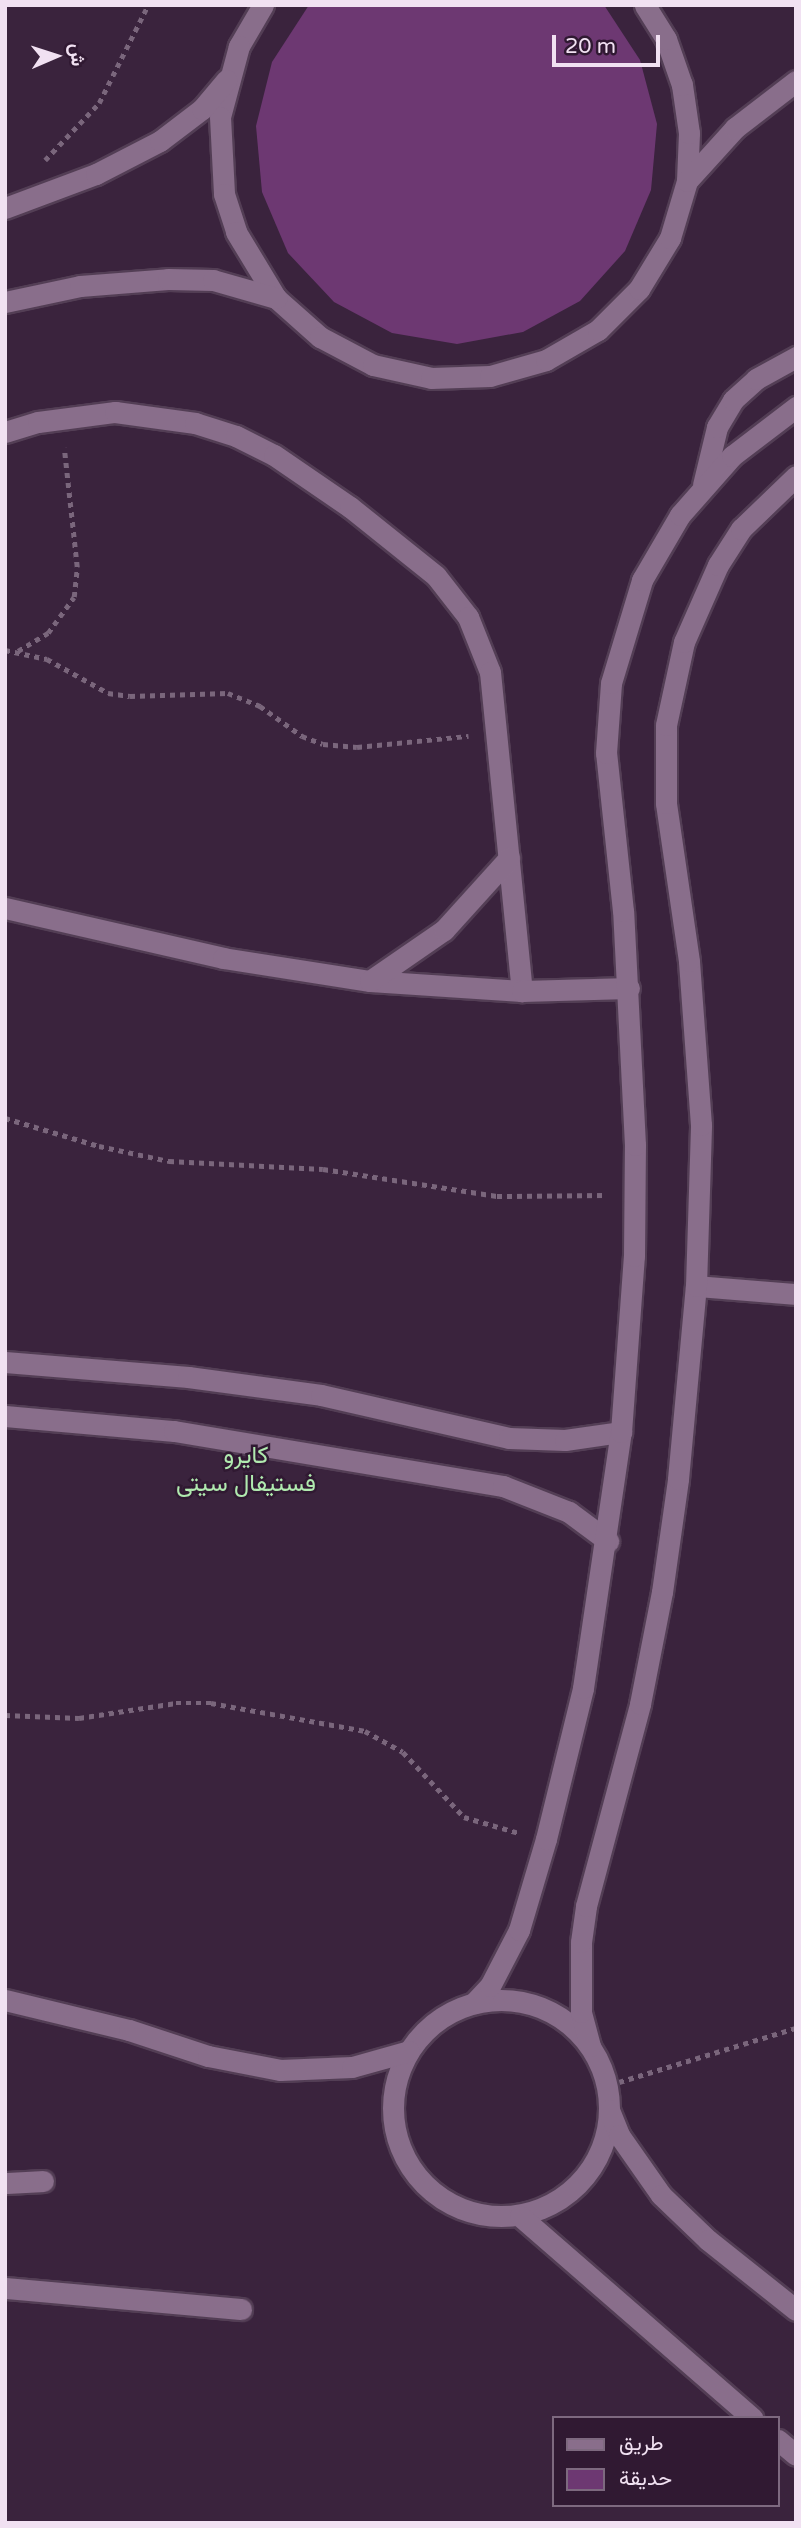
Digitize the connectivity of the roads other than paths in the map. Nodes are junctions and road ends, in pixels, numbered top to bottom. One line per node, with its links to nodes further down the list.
1 (645, 5): 5 (street)
2 (256, 8): 3 (street)
3 (227, 79): 6 (street); 7 (street)
4 (796, 81): 5 (street)
5 (687, 181): 7 (street)
6 (5, 208)
7 (276, 298): 8 (street)
8 (7, 304)
9 (796, 357): 13 (street)
10 (796, 407): 13 (street)
11 (5, 432): 14 (street)
12 (796, 476): 19 (street)
13 (703, 485): 17 (street)
14 (509, 858): 16 (street); 18 (street)
15 (5, 908): 16 (street)
16 (370, 981): 18 (street)
17 (629, 988): 18 (street); 23 (street)
18 (522, 991)
19 (696, 1286): 20 (street); 27 (street)
20 (796, 1294)
21 (5, 1362): 23 (street)
22 (5, 1416): 24 (street)
23 (621, 1432): 24 (street)
24 (608, 1541): 26 (street)
25 (5, 2000): 28 (street)
26 (474, 2003): 27 (street); 28 (street)
27 (590, 2046): 29 (street)
28 (408, 2051): 32 (street)
29 (609, 2110): 32 (street); 35 (street)
30 (43, 2181): 31 (street)
31 (5, 2183)
32 (520, 2216): 36 (street)
33 (5, 2288): 34 (street)
34 (241, 2309)
35 (796, 2311)
36 (750, 2416)
37 (780, 2442): 38 (street)
38 (796, 2455)

